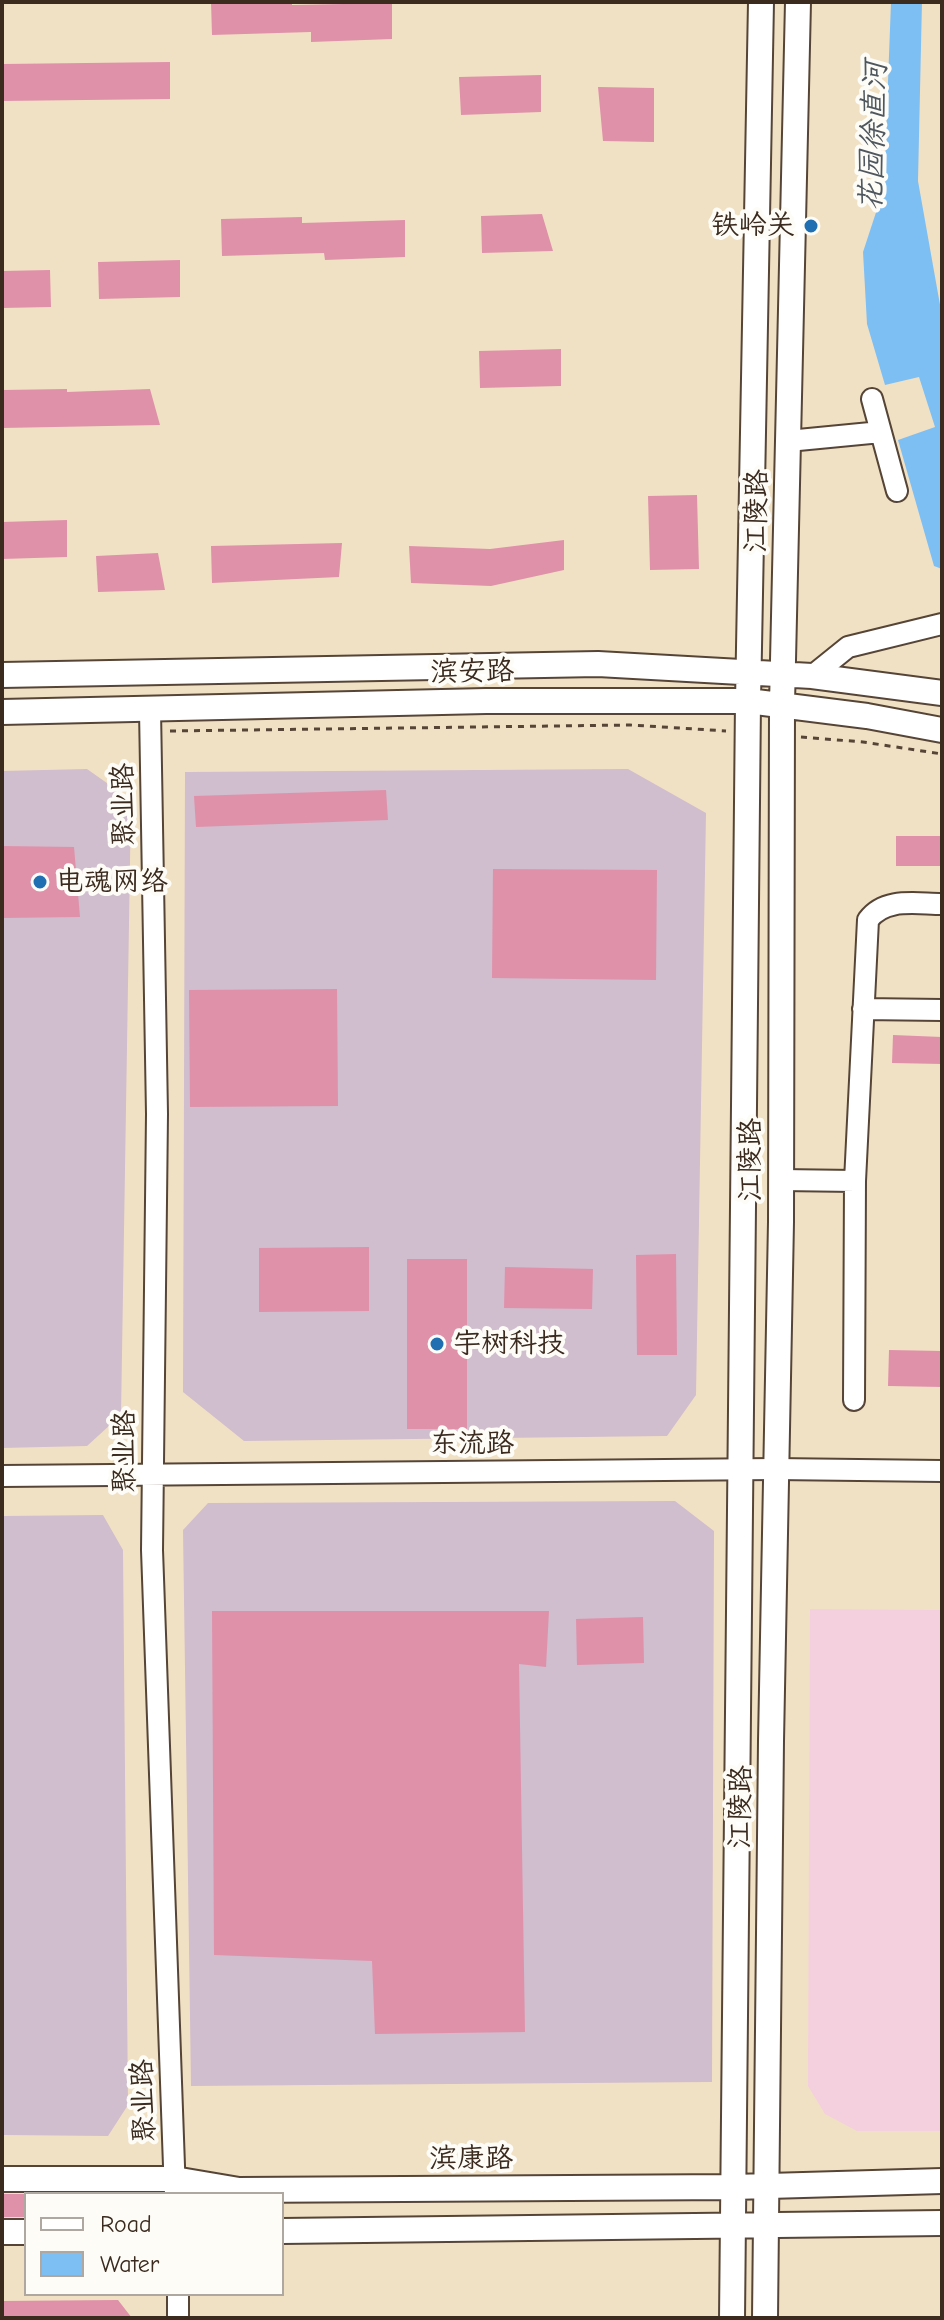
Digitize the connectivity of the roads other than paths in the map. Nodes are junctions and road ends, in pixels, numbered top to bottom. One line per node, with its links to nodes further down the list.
1 (761, 2): 8 (main road, 江陵路)
2 (798, 2): 5 (main road, 江陵路)
3 (872, 399): 4 (street)
4 (881, 432): 5 (street); 6 (street)
5 (788, 441): 9 (main road, 江陵路)
6 (897, 491)
7 (942, 624): 11 (street)
8 (749, 671): 9 (main road, 滨安路); 10 (main road, 滨安路); 13 (main road, 江陵路)
9 (783, 674): 11 (main road, 滨安路); 14 (main road, 江陵路)
10 (2, 675)
11 (812, 676): 12 (main road, 滨安路)
12 (942, 693)
13 (748, 701): 14 (main road, 滨安路); 16 (main road, 滨安路); 25 (main road, 江陵路)
14 (782, 704): 17 (main road, 滨安路); 21 (main road, 江陵路)
15 (2, 712): 16 (main road, 滨安路)
16 (150, 720): 27 (street, 聚业路)
17 (942, 730)
18 (942, 904): 19 (street)
19 (863, 1009): 20 (street); 22 (street)
20 (942, 1010)
21 (781, 1180): 22 (street); 24 (main road, 江陵路)
22 (855, 1181): 23 (street)
23 (854, 1400)
24 (775, 1469): 25 (street, 东流路); 26 (street, 东流路); 32 (main road, 江陵路)
25 (741, 1471): 27 (street, 东流路); 33 (main road, 江陵路)
26 (942, 1471)
27 (154, 1475): 28 (street, 东流路); 31 (street, 聚业路)
28 (2, 1476)
29 (2, 2179): 31 (main road, 滨康路)
30 (942, 2181): 32 (main road, 滨康路)
31 (175, 2186): 33 (main road, 滨康路)
32 (767, 2186): 33 (main road, 滨康路); 35 (main road, 江陵路)
33 (734, 2187): 36 (main road, 江陵路)
34 (942, 2223): 35 (main road)
35 (767, 2224): 36 (main road); 43 (main road, 江陵路)
36 (734, 2225): 37 (main road); 42 (main road, 江陵路)
37 (284, 2231)
38 (2, 2232): 39 (main road)
39 (24, 2232)
40 (178, 2296): 41 (street)
41 (178, 2318)
42 (732, 2318)
43 (765, 2318)

